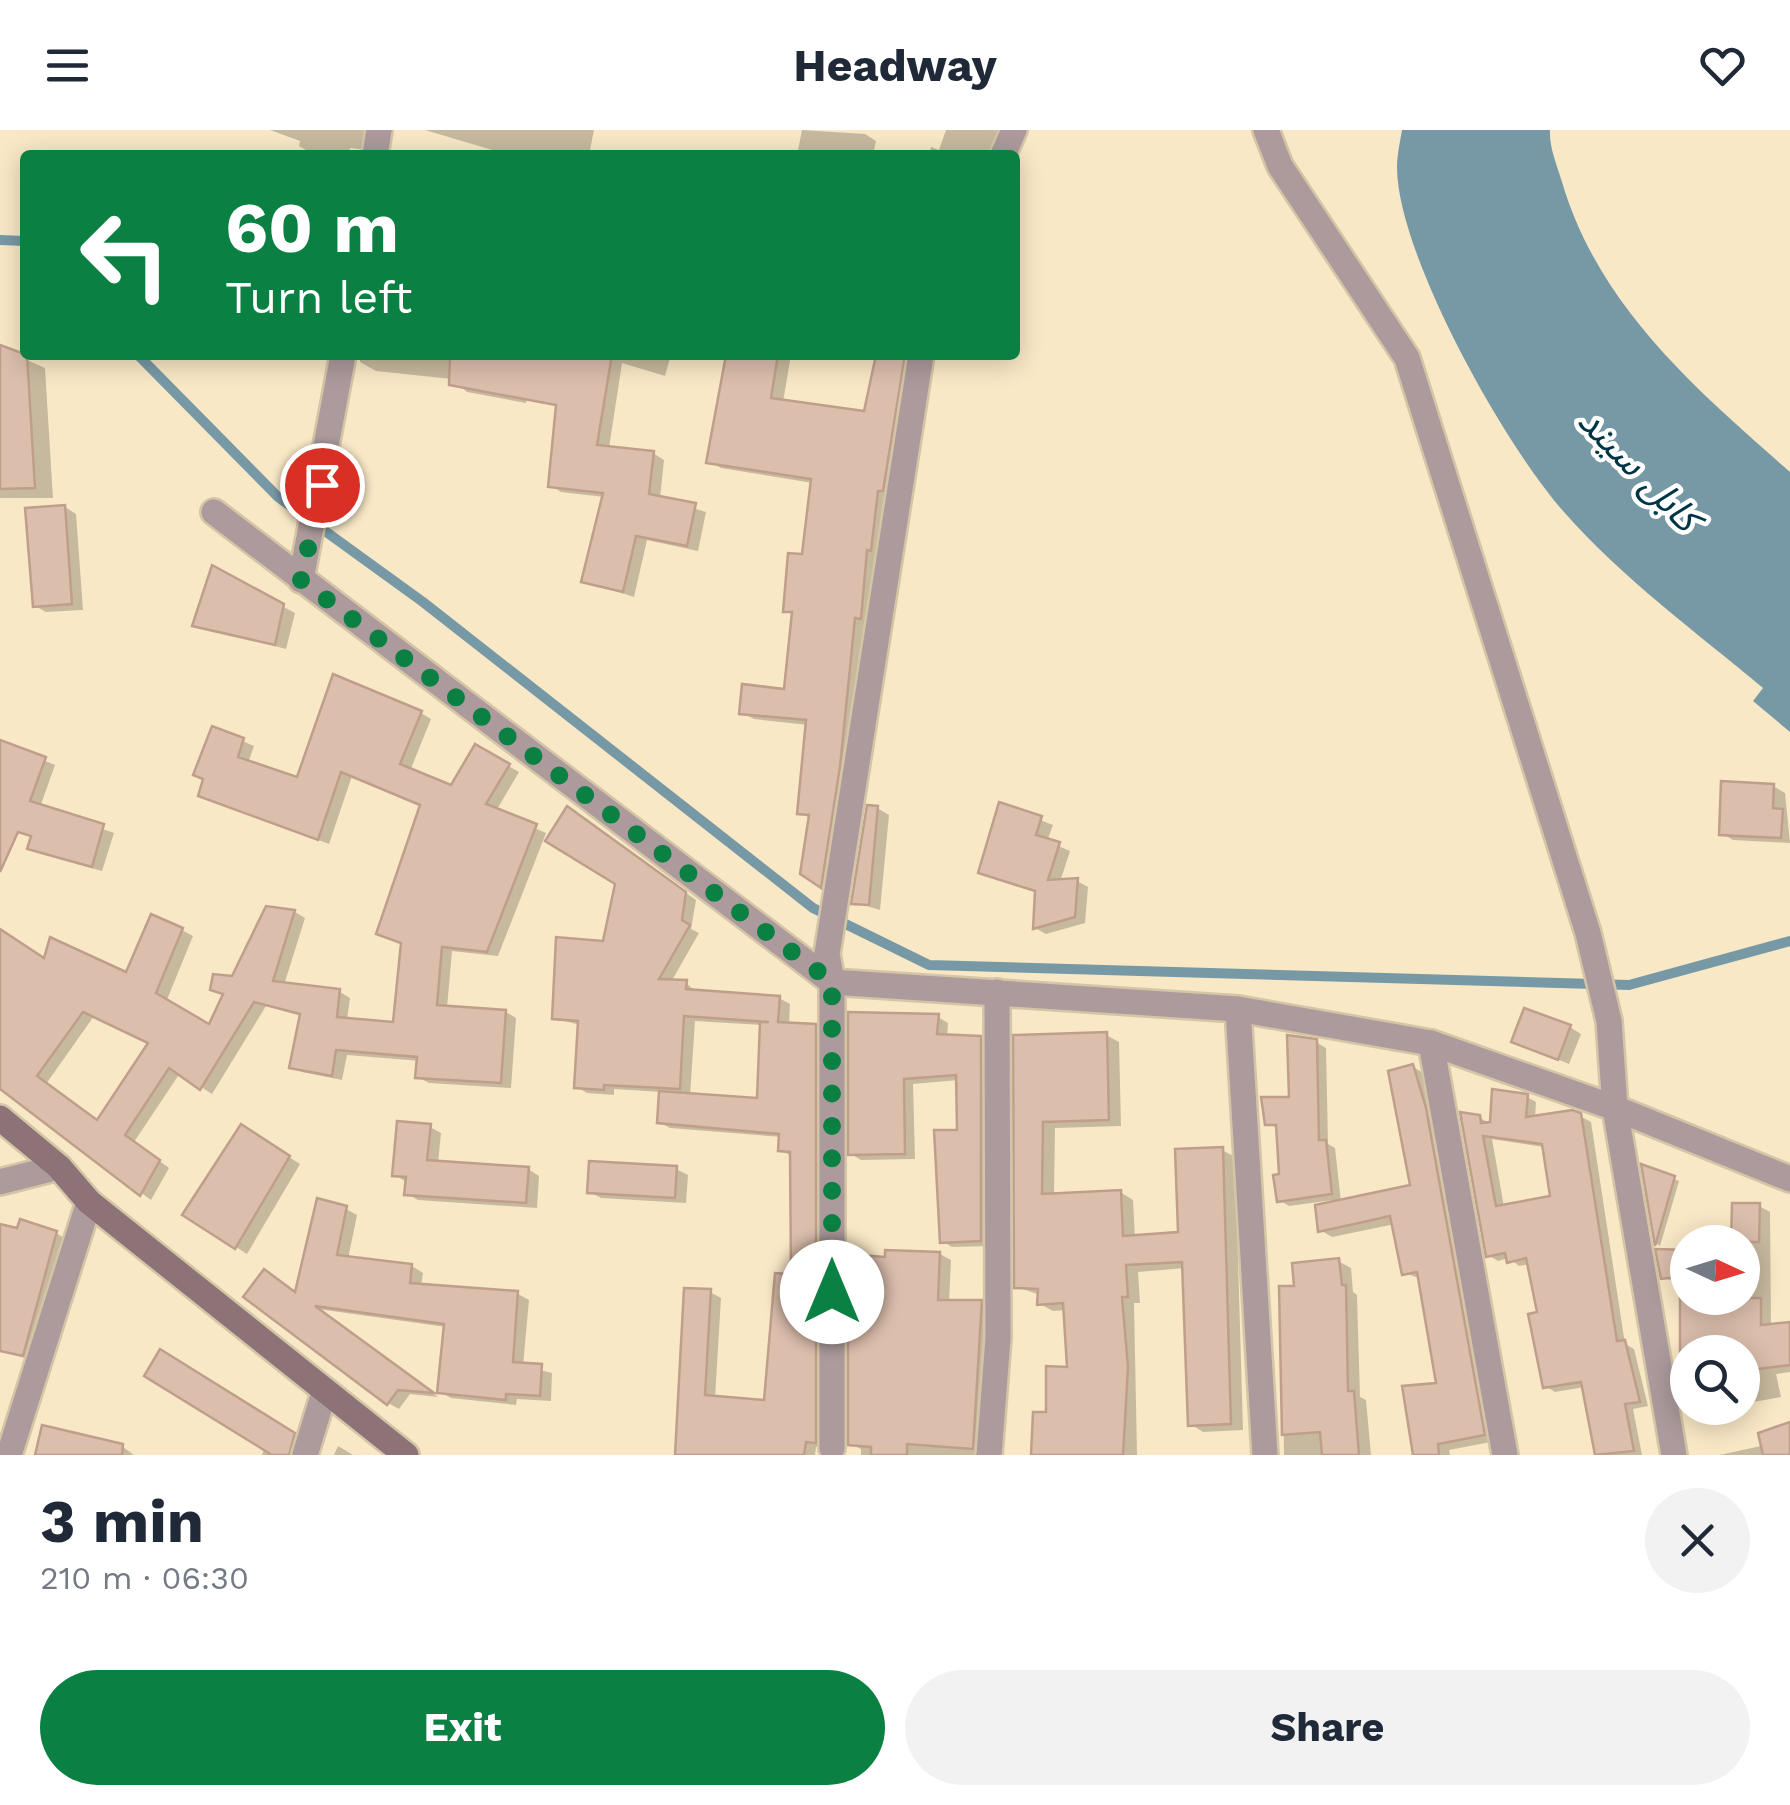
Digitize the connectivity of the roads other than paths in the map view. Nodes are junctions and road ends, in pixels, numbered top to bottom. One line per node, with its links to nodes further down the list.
1 (1266, 130): 10 (street)
2 (342, 360): 5 (street)
3 (920, 360): 6 (street)
4 (214, 512): 5 (street)
5 (301, 580): 6 (street)
6 (832, 982): 7 (street); 17 (street)
7 (997, 992): 8 (street); 21 (street)
8 (1238, 1008): 9 (street); 22 (street)
9 (1431, 1043): 10 (street); 23 (street)
10 (1615, 1108): 13 (street); 24 (street)
11 (0, 1118): 12 (street)
12 (59, 1168): 14 (street); 15 (street)
13 (1790, 1179)
14 (0, 1182)
15 (88, 1202): 16 (street); 18 (street)
16 (324, 1393): 19 (street); 20 (street)
17 (832, 1448)
18 (9, 1455)
19 (305, 1455)
20 (406, 1455)
21 (989, 1455)
22 (1265, 1455)
23 (1505, 1455)
24 (1674, 1455)

